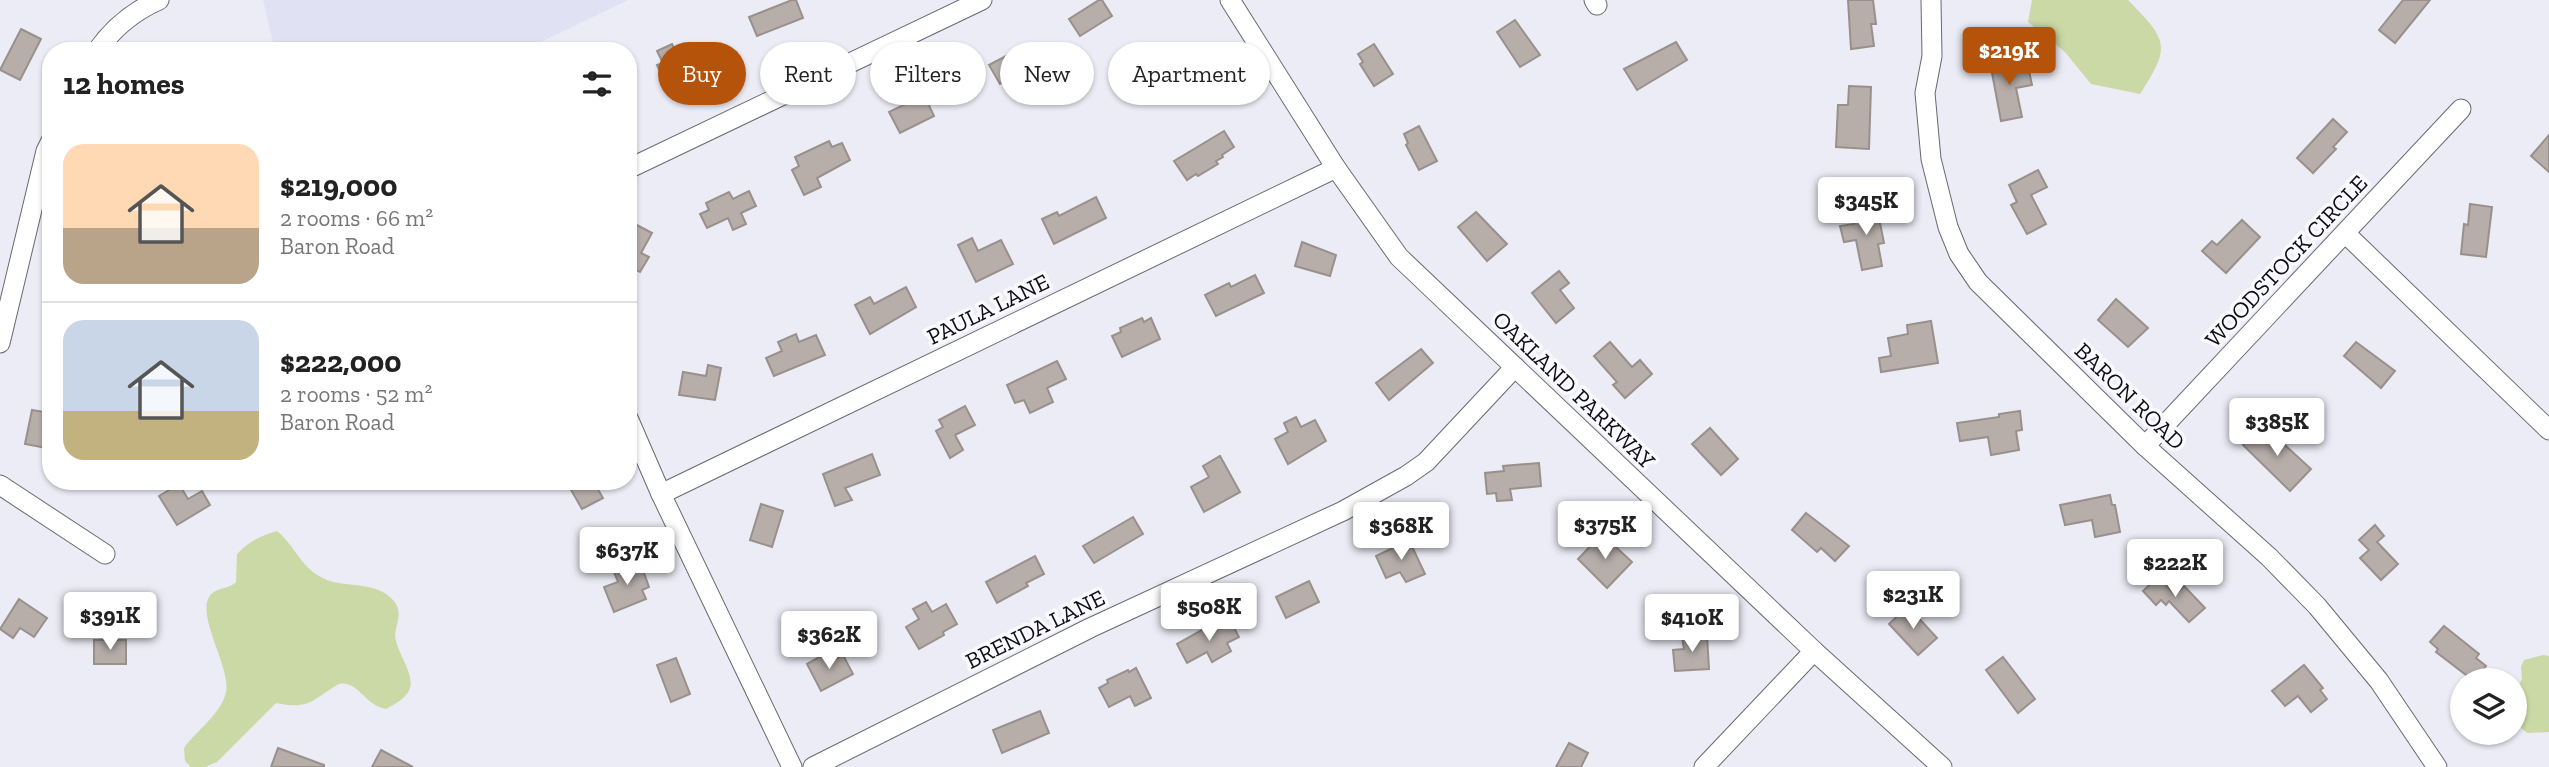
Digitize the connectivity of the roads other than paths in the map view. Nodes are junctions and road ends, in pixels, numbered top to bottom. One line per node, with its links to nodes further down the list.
1 (159, 0): 5 (street)
2 (982, 0): 7 (street)
3 (1230, 0): 9 (street, OAKLAND PARKWAY)
4 (1931, 0): 15 (street, BARON ROAD)
5 (105, 42)
6 (2461, 109): 10 (street, WOODSTOCK CIRCLE)
7 (637, 165)
8 (42, 168): 11 (street)
9 (1336, 168): 12 (street, OAKLAND PARKWAY); 17 (street, PAULA LANE)
10 (2344, 233): 13 (street); 15 (street, WOODSTOCK CIRCLE)
11 (0, 343)
12 (1515, 367): 19 (street, OAKLAND PARKWAY); 21 (street, BRENDA LANE)
13 (2549, 429)
14 (637, 439): 17 (street)
15 (2145, 446): 24 (street, BARON ROAD)
16 (0, 485): 18 (street)
17 (661, 494): 20 (street)
18 (105, 554)
19 (1814, 651): 22 (street); 23 (street, OAKLAND PARKWAY)
20 (792, 767)
21 (813, 767)
22 (1704, 767)
23 (1942, 767)
24 (2437, 767)

